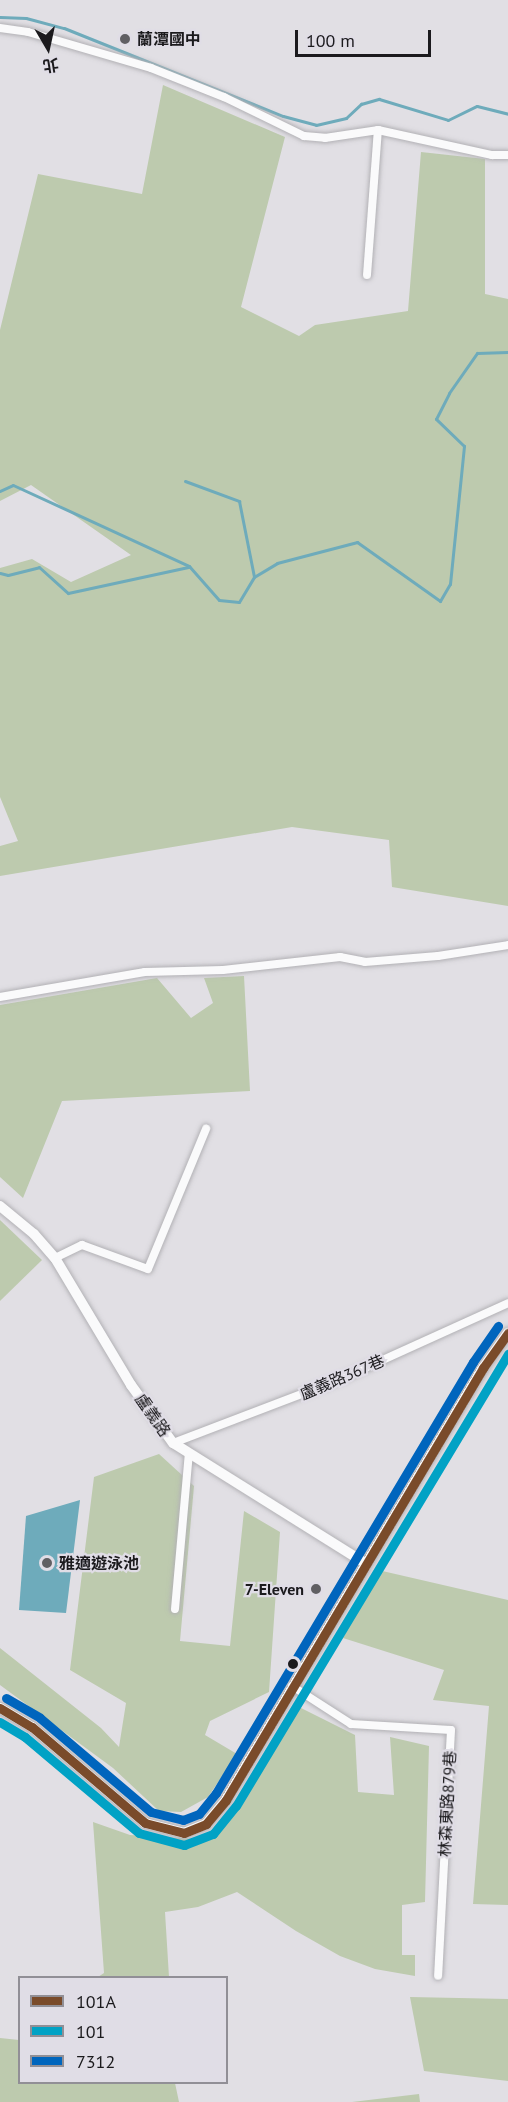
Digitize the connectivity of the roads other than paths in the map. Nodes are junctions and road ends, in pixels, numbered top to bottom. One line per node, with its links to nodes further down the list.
1 (0, 28): 2 (street)
2 (378, 130): 3 (street); 4 (street)
3 (508, 155)
4 (367, 275)
5 (508, 945): 6 (street)
6 (0, 997)
7 (206, 1129): 9 (street)
8 (0, 1206): 9 (main road, 盧義路)
9 (55, 1258): 12 (main road, 盧義路)
10 (508, 1303): 12 (street, 盧義路367巷)
11 (508, 1333): 14 (main road)
12 (173, 1443): 13 (main road, 盧義路)
13 (189, 1454): 14 (main road, 盧義路); 15 (street)
14 (365, 1563): 16 (main road)
15 (175, 1609)
16 (292, 1686): 17 (main road); 18 (street, 林森東路879巷)
17 (0, 1708)
18 (438, 1976)

